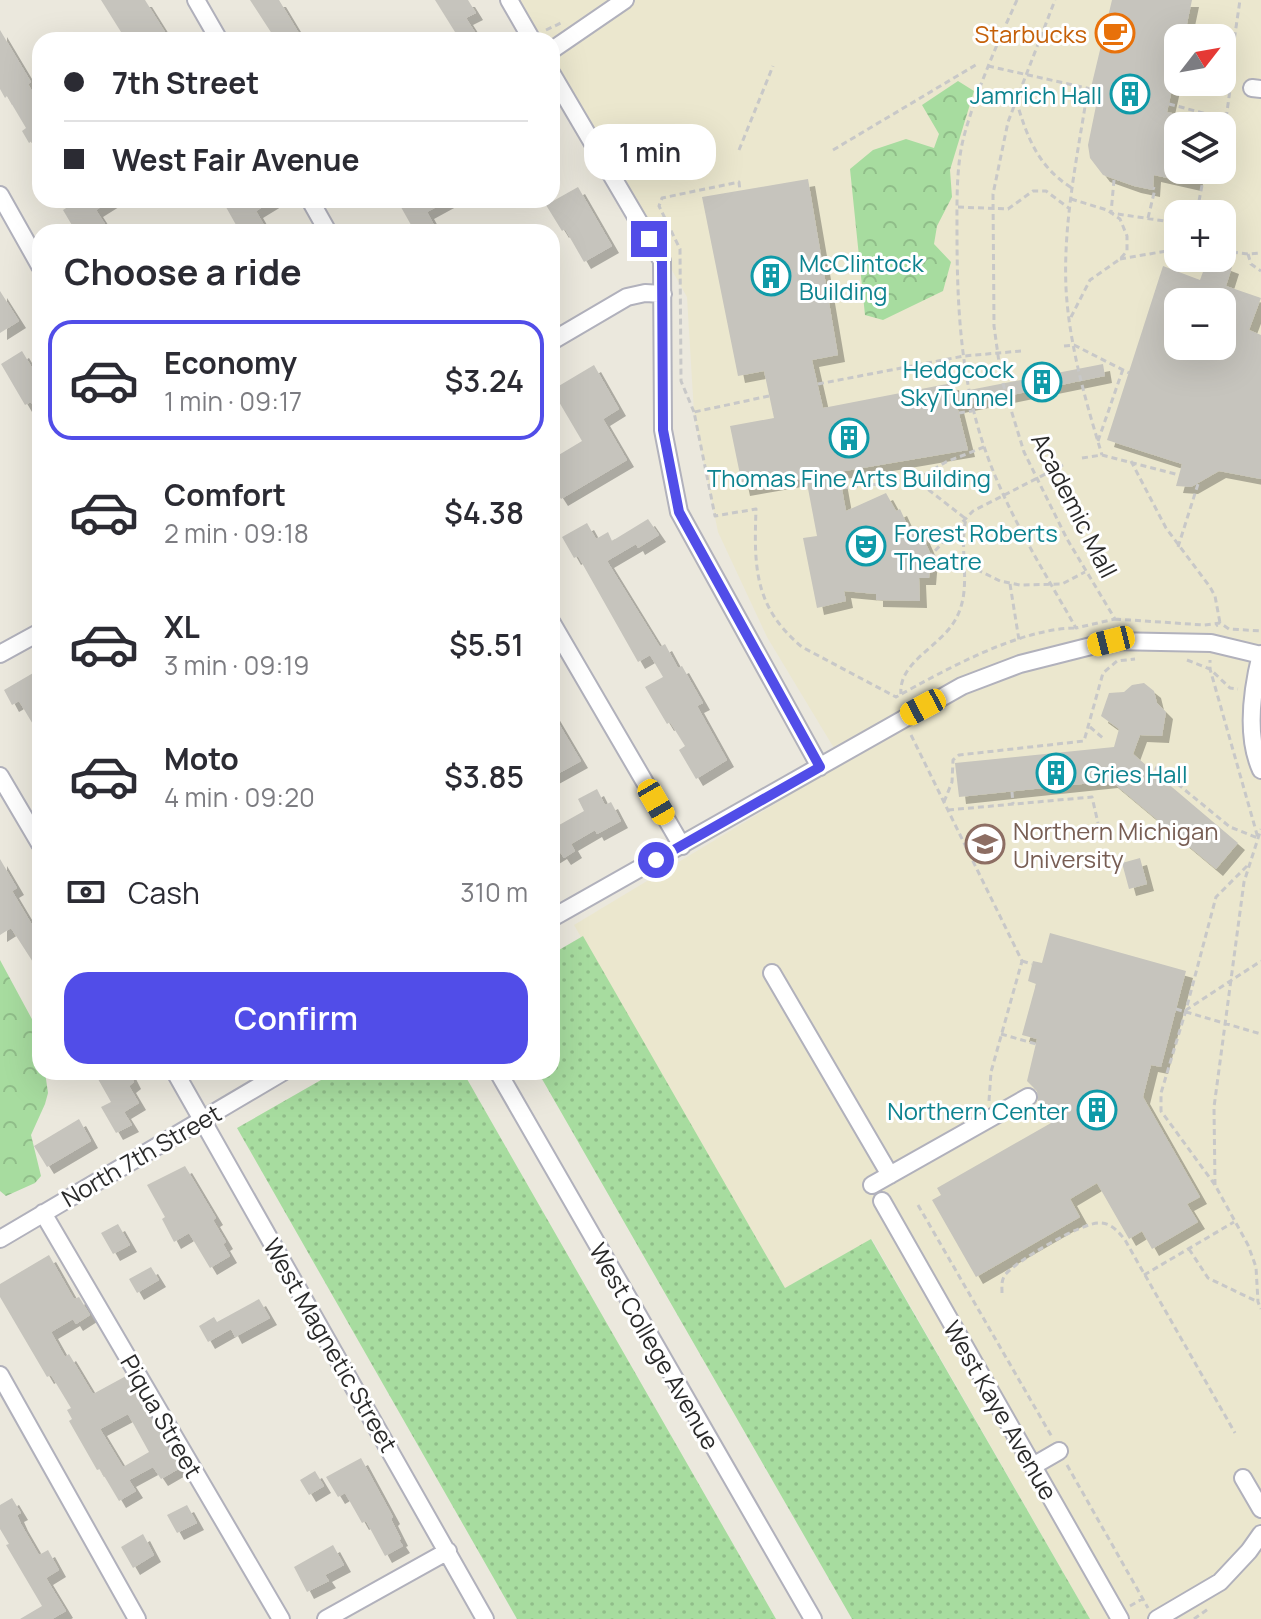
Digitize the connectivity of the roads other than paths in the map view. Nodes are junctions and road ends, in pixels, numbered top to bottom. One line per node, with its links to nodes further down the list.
1 (196, 0): 4 (street)
2 (509, 0): 5 (street)
3 (625, 0): 6 (street)
4 (214, 32)
5 (527, 32)
6 (560, 45)
7 (560, 88): 10 (street)
8 (0, 195): 9 (street)
9 (32, 252)
10 (663, 294): 11 (street); 16 (street)
11 (560, 336)
12 (32, 636): 14 (street)
13 (560, 637): 20 (street)
14 (0, 654)
15 (1261, 655): 16 (street); 17 (street)
16 (820, 767): 20 (street)
17 (1261, 770)
18 (0, 776): 19 (street)
19 (32, 830)
20 (682, 846): 21 (street)
21 (560, 914)
22 (772, 973): 28 (street)
23 (180, 1080): 27 (street, West Magnetic Street)
24 (269, 1080): 27 (street, North 7th Street)
25 (503, 1080): 44 (street, West College Avenue)
26 (1028, 1097): 28 (street)
27 (203, 1118): 31 (street, North 7th Street); 39 (street, West Magnetic Street)
28 (890, 1175): 29 (street)
29 (872, 1185)
30 (882, 1201): 35 (street, West Kaye Avenue)
31 (43, 1213): 32 (street, North 7th Street); 41 (street, Piqua Street)
32 (0, 1239)
33 (0, 1375): 40 (street)
34 (1059, 1451): 35 (street)
35 (1033, 1466): 45 (street, West Kaye Avenue)
36 (1243, 1478): 37 (street)
37 (1261, 1509)
38 (1261, 1534): 46 (street)
39 (448, 1551): 42 (street); 43 (street, West Magnetic Street)
40 (137, 1619)
41 (281, 1619)
42 (326, 1619)
43 (485, 1619)
44 (813, 1619)
45 (1120, 1619)
46 (1154, 1619)

